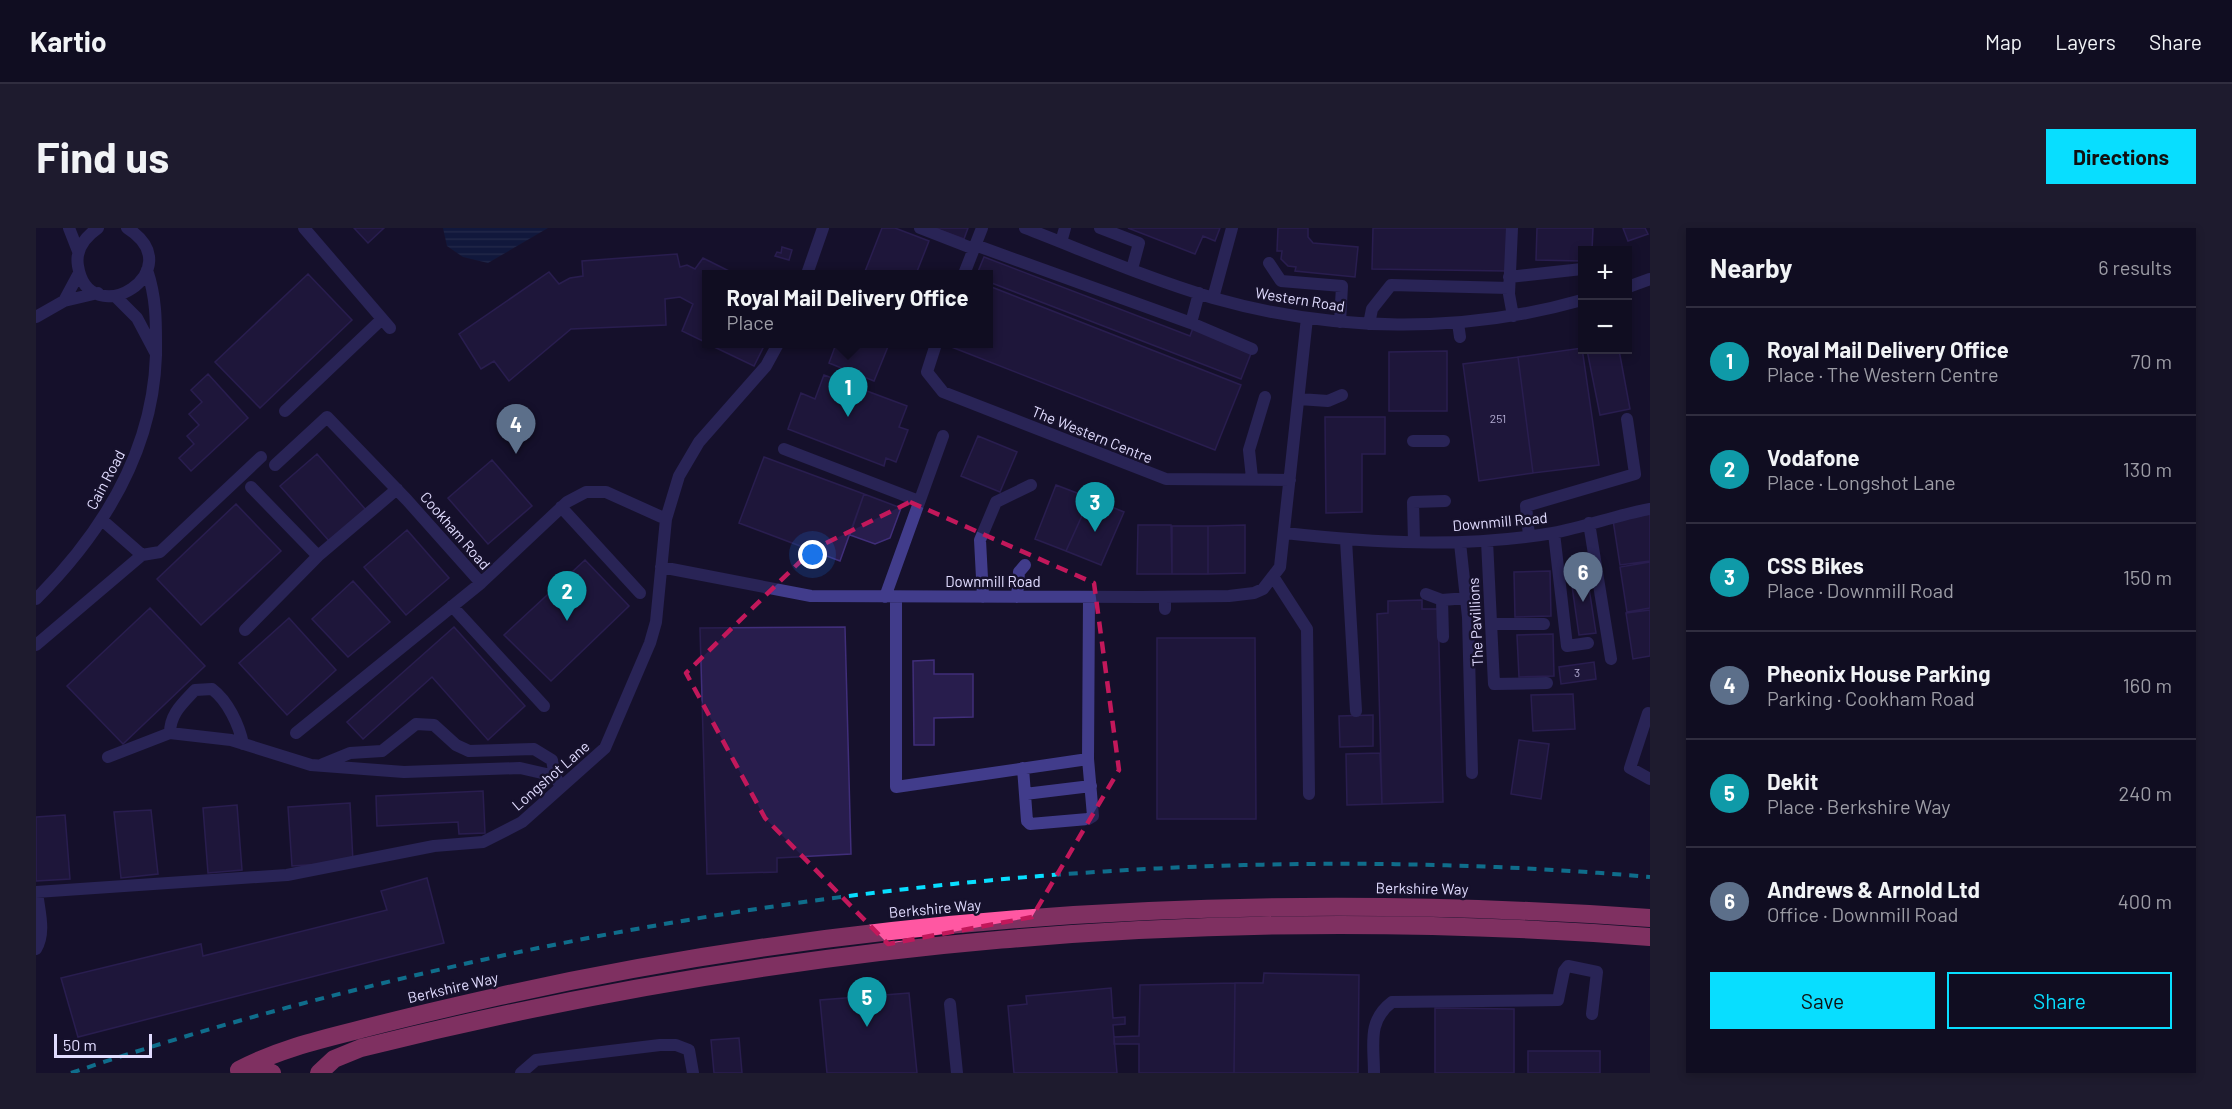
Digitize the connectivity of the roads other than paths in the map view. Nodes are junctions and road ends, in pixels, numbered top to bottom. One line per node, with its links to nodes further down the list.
1 (69, 228): 17 (street)
2 (98, 228): 17 (street)
3 (127, 228): 14 (street)
4 (148, 228): 14 (street)
5 (304, 228): 49 (street)
6 (823, 228): 21 (street)
7 (920, 228): 16 (street)
8 (982, 228): 16 (street)
9 (1065, 228): 15 (street)
10 (1100, 228): 19 (street)
11 (1232, 228): 31 (street)
12 (1512, 228): 26 (street)
13 (1031, 229): 15 (street, Western Road)
14 (143, 241): 20 (street, Cain Road)
15 (1061, 242): 19 (street, Western Road)
16 (975, 247): 22 (street); 38 (street)
17 (78, 251): 24 (street)
18 (1269, 263): 37 (street)
19 (1132, 269): 29 (street, Western Road)
20 (147, 270): 30 (street); 45 (street, Cain Road)
21 (808, 270)
22 (965, 270)
23 (1578, 270): 26 (street)
24 (79, 273): 28 (street); 32 (street)
25 (1650, 279): 27 (street)
26 (1509, 283): 34 (street); 40 (street)
27 (1632, 286)
28 (98, 293): 30 (street); 32 (street)
29 (1199, 293): 31 (street, Western Road); 38 (street)
30 (115, 296): 45 (street)
31 (1213, 298): 36 (street, Western Road)
32 (64, 301): 35 (street)
33 (1578, 301): 34 (street, Western Road)
34 (1513, 316): 39 (street, Western Road)
35 (36, 317)
36 (1307, 318): 37 (street, Western Road); 48 (street)
37 (1340, 322): 40 (street, Western Road)
38 (1191, 323): 44 (street)
39 (1458, 323): 40 (street, Western Road); 41 (street)
40 (1369, 324)
41 (1460, 337)
42 (776, 348): 66 (street, Longshot Lane)
43 (935, 348): 57 (street, The Western Centre)
44 (1252, 349)
45 (156, 353): 67 (street, Cain Road)
46 (1342, 395): 48 (street)
47 (1265, 397): 57 (street)
48 (1299, 399): 58 (street)
49 (285, 411)
50 (1627, 419): 71 (street)
51 (943, 436): 62 (street)
52 (1413, 445): 53 (street)
53 (1440, 445)
54 (784, 449): 62 (street)
55 (261, 457): 76 (street)
56 (276, 465): 61 (street, Cookham Road)
57 (1252, 478): 58 (street, The Western Centre)
58 (1290, 480): 69 (street)
59 (1031, 485): 85 (street)
60 (251, 487): 77 (street)
61 (397, 489): 77 (street); 81 (street, Cookham Road)
62 (919, 501): 84 (street)
63 (1441, 505): 73 (street)
64 (561, 507): 66 (street, Cookham Road); 81 (street, Cookham Road); 82 (street)
65 (1650, 509): 68 (street, Downmill Road)
66 (666, 519): 79 (street, Longshot Lane)
67 (102, 520): 76 (street); 89 (street, Cain Road)
68 (1589, 523): 70 (street, Downmill Road); 98 (street)
69 (1285, 533): 72 (street, Downmill Road); 80 (street)
70 (1554, 533): 71 (street, Downmill Road); 96 (street)
71 (1529, 536): 74 (street, Downmill Road)
72 (1346, 540): 73 (street, Downmill Road); 101 (street)
73 (1414, 541): 75 (street, Downmill Road)
74 (1487, 541): 75 (street, Downmill Road); 92 (street, The Pavillions)
75 (1460, 543): 88 (street)
76 (142, 555): 97 (street)
77 (318, 556): 94 (street)
78 (1025, 566): 86 (street)
79 (661, 567): 84 (street, Downmill Road); 112 (street, Longshot Lane)
80 (1274, 578): 87 (street, Downmill Road); 115 (street)
81 (481, 583): 91 (street)
82 (640, 593)
83 (1426, 594): 90 (street)
84 (891, 597): 85 (street, Downmill Road); 109 (street)
85 (983, 597): 86 (street, Downmill Road)
86 (1017, 597): 87 (street, Downmill Road)
87 (1089, 597): 107 (street)
88 (1467, 598): 90 (street); 110 (street)
89 (36, 599)
90 (1442, 600): 95 (street)
91 (452, 606): 100 (street); 104 (street)
92 (1491, 624): 93 (street); 99 (street, The Pavillions)
93 (1544, 624)
94 (245, 630)
95 (1443, 637)
96 (1588, 643)
97 (36, 645)
98 (1611, 659)
99 (1547, 683)
100 (544, 706)
101 (1356, 711)
102 (1648, 712): 111 (street)
103 (170, 733): 105 (street); 105 (street); 106 (street)
104 (296, 733)
105 (243, 744): 108 (street)
106 (108, 757)
107 (1088, 759): 109 (street); 113 (street)
108 (319, 766): 112 (street); 112 (street)
109 (1023, 768): 114 (street)
110 (1472, 773)
111 (1650, 779)
112 (558, 782): 116 (street, Longshot Lane)
113 (1091, 786): 114 (street); 114 (street)
114 (1024, 794)
115 (1309, 794)
116 (36, 892): 121 (street)
117 (1650, 918): 118 (highway, Berkshire Way)
118 (1023, 928): 119 (highway, Berkshire Way); 120 (highway, Berkshire Way)
119 (967, 933): 124 (highway, Berkshire Way); 126 (highway, Berkshire Way)
120 (1650, 937)
121 (36, 949)
122 (950, 1004): 129 (street)
123 (1592, 1014): 130 (street)
124 (237, 1072): 125 (highway)
125 (272, 1073)
126 (319, 1073)
127 (521, 1073): 128 (street)
128 (693, 1073)
129 (957, 1073)
130 (1374, 1073)

